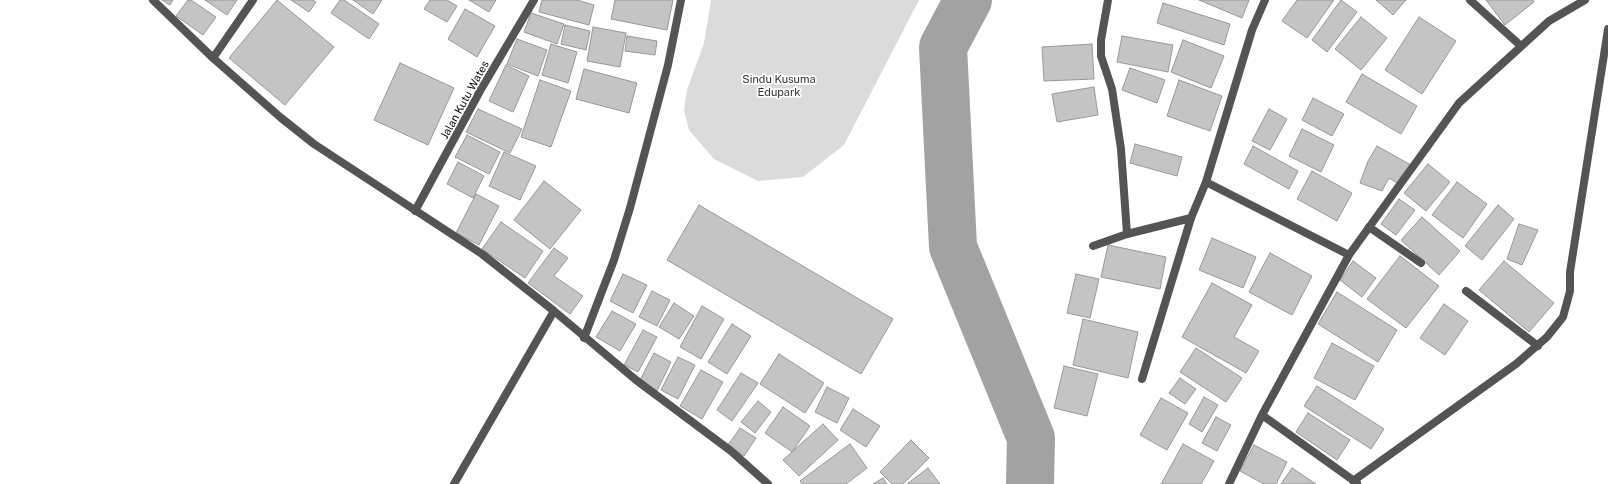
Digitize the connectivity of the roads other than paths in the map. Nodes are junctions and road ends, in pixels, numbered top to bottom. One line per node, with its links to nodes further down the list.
1 (152, 0): 11 (street)
2 (253, 0): 11 (street)
3 (534, 0): 13 (street, Jalan Kutu Wates)
4 (681, 0): 22 (street)
5 (1108, 0): 16 (street)
6 (1265, 0): 12 (street)
7 (1470, 0): 10 (street)
8 (1585, 0): 10 (street)
9 (1608, 29): 23 (street)
10 (1521, 46): 15 (street)
11 (213, 58): 13 (street)
12 (1206, 182): 14 (street); 18 (street)
13 (415, 211): 21 (street)
14 (1191, 218): 16 (street); 24 (street)
15 (1369, 227): 18 (street); 19 (street)
16 (1127, 234): 17 (street)
17 (1093, 246)
18 (1349, 255): 25 (street)
19 (1421, 263)
20 (1466, 291): 23 (street)
21 (554, 311): 22 (street); 27 (street)
22 (584, 338): 28 (street)
23 (1538, 346): 26 (street)
24 (1142, 379)
25 (1262, 415): 26 (street); 29 (street)
26 (1355, 482)
27 (454, 484)
28 (768, 484)
29 (1229, 484)

